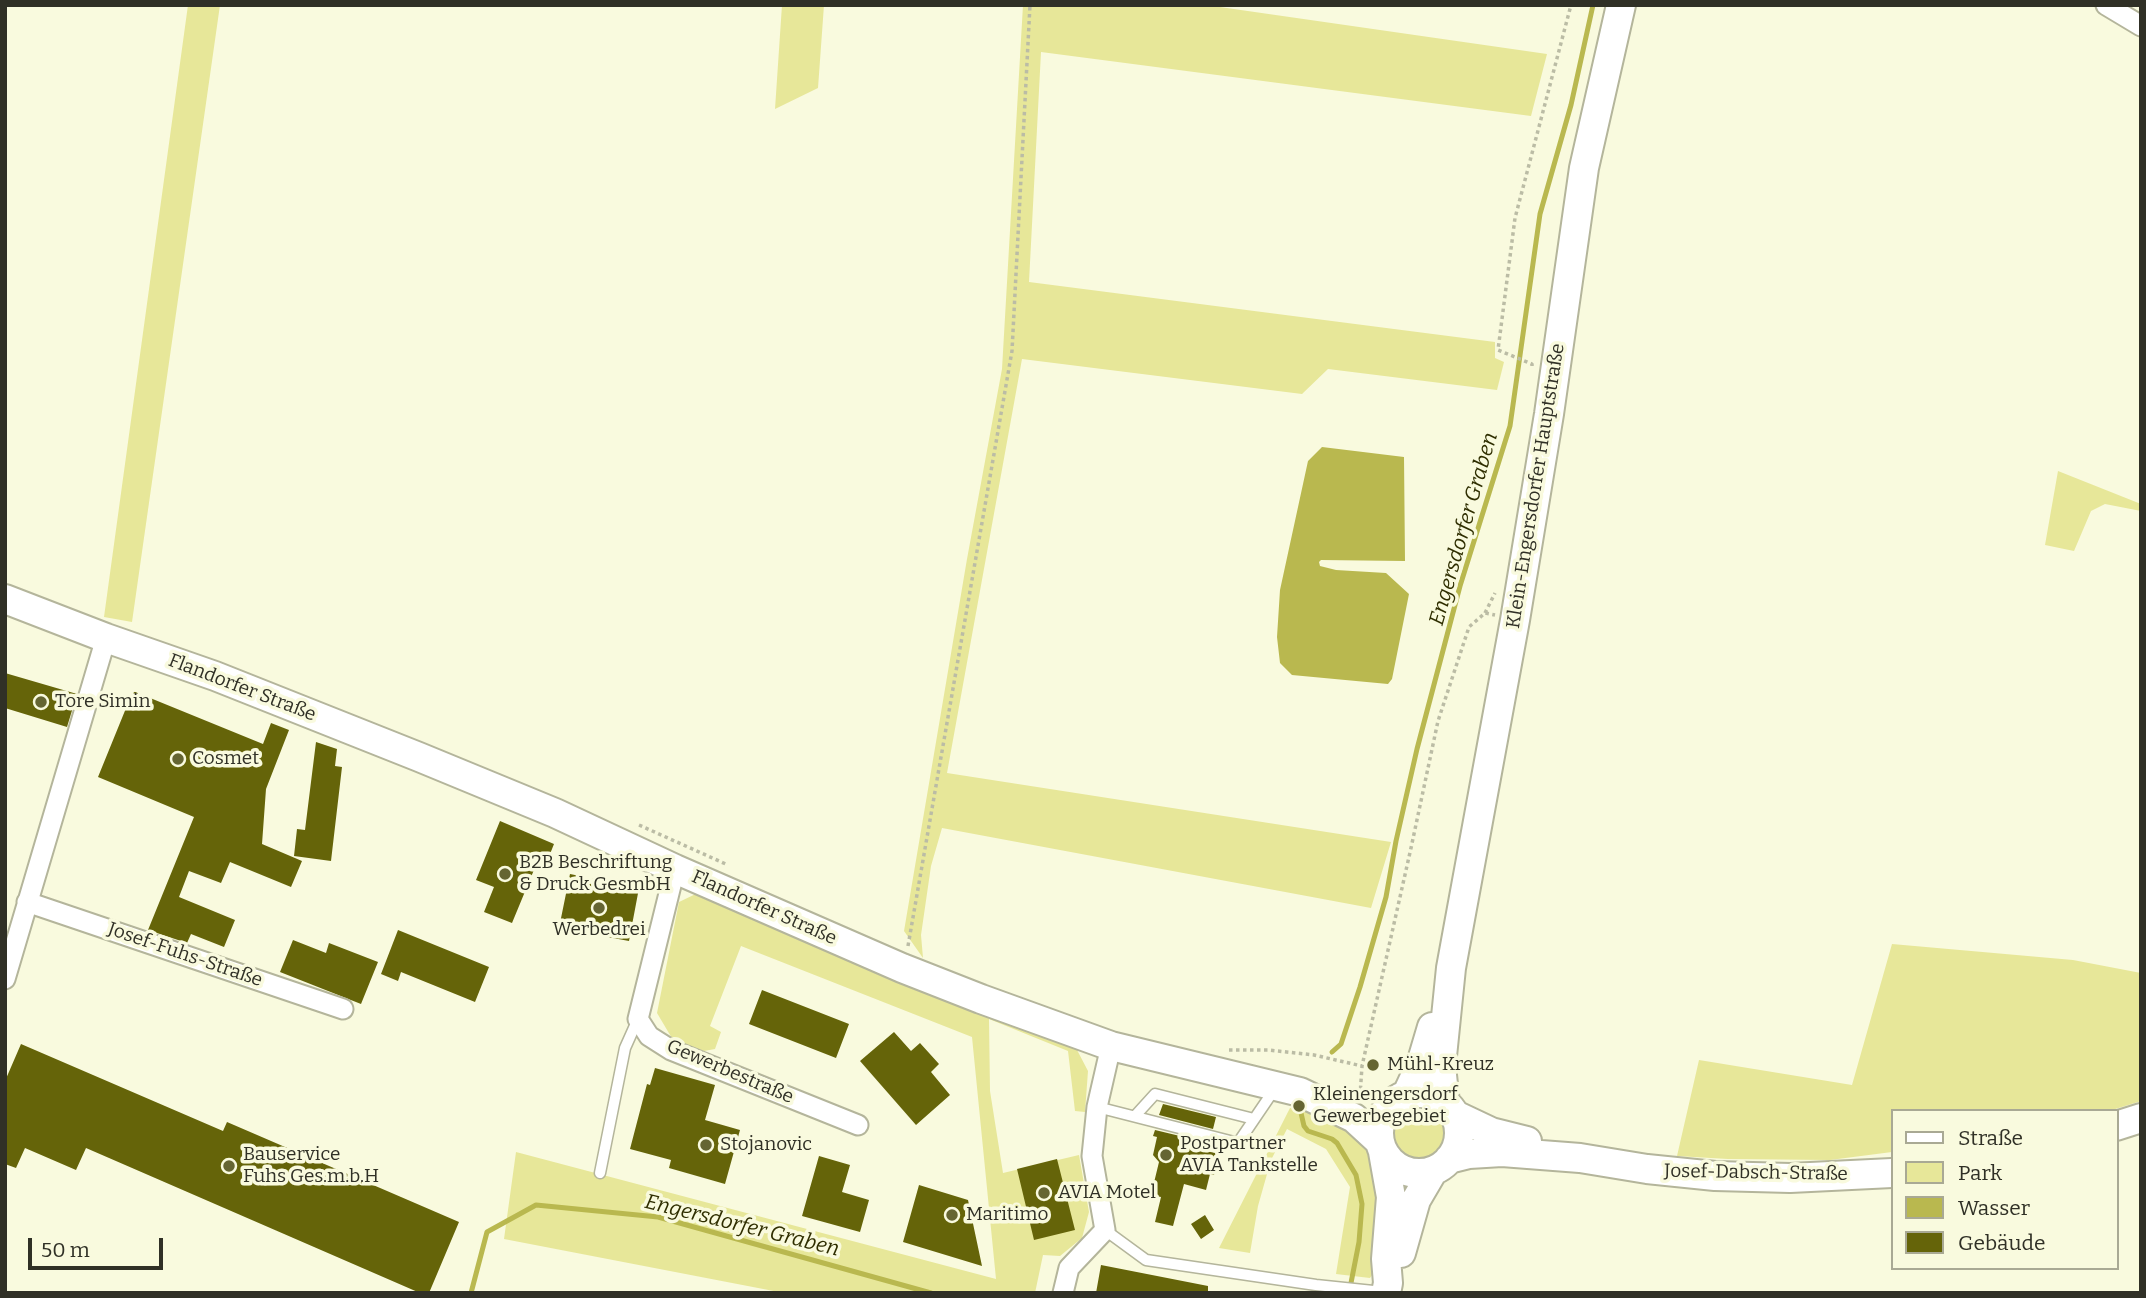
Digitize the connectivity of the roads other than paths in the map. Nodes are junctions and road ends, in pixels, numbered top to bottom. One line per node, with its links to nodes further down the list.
1 (1622, 5): 8 (main road, Klein-Engersdorfer Hauptstraße)
2 (2106, 5): 3 (street)
3 (2141, 26)
4 (5, 599): 5 (main road, Flandorfer Straße)
5 (106, 638): 6 (main road, Flandorfer Straße); 7 (street)
6 (675, 869): 11 (street); 12 (main road, Flandorfer Straße)
7 (27, 902): 9 (street); 10 (street, Josef-Fuhs-Straße)
8 (1451, 968): 14 (main road); 16 (main road)
9 (5, 979)
10 (343, 1009)
11 (638, 1018): 20 (street, Gewerbestraße); 25 (lane)
12 (1111, 1046): 13 (main road, Flandorfer Straße); 15 (street)
13 (1288, 1089): 14 (main road, Flandorfer Straße); 19 (lane); 22 (main road, Flandorfer Straße)
14 (1402, 1096): 16 (main road); 22 (main road)
15 (1097, 1107): 17 (lane); 27 (street)
16 (1450, 1109): 23 (main road, Josef-Dabsch-Straße); 24 (main road)
17 (1135, 1116): 19 (lane); 19 (lane)
18 (2141, 1118): 21 (main road)
19 (1254, 1119)
20 (858, 1125)
21 (2118, 1125)
22 (1381, 1146): 24 (main road); 28 (main road)
23 (1580, 1158): 24 (main road, Josef-Dabsch-Straße); 26 (main road, Josef-Dabsch-Straße)
24 (1441, 1165): 28 (main road)
25 (600, 1173)
26 (1890, 1173)
27 (1105, 1230): 28 (lane); 29 (street)
28 (1381, 1289)
29 (1063, 1293)

